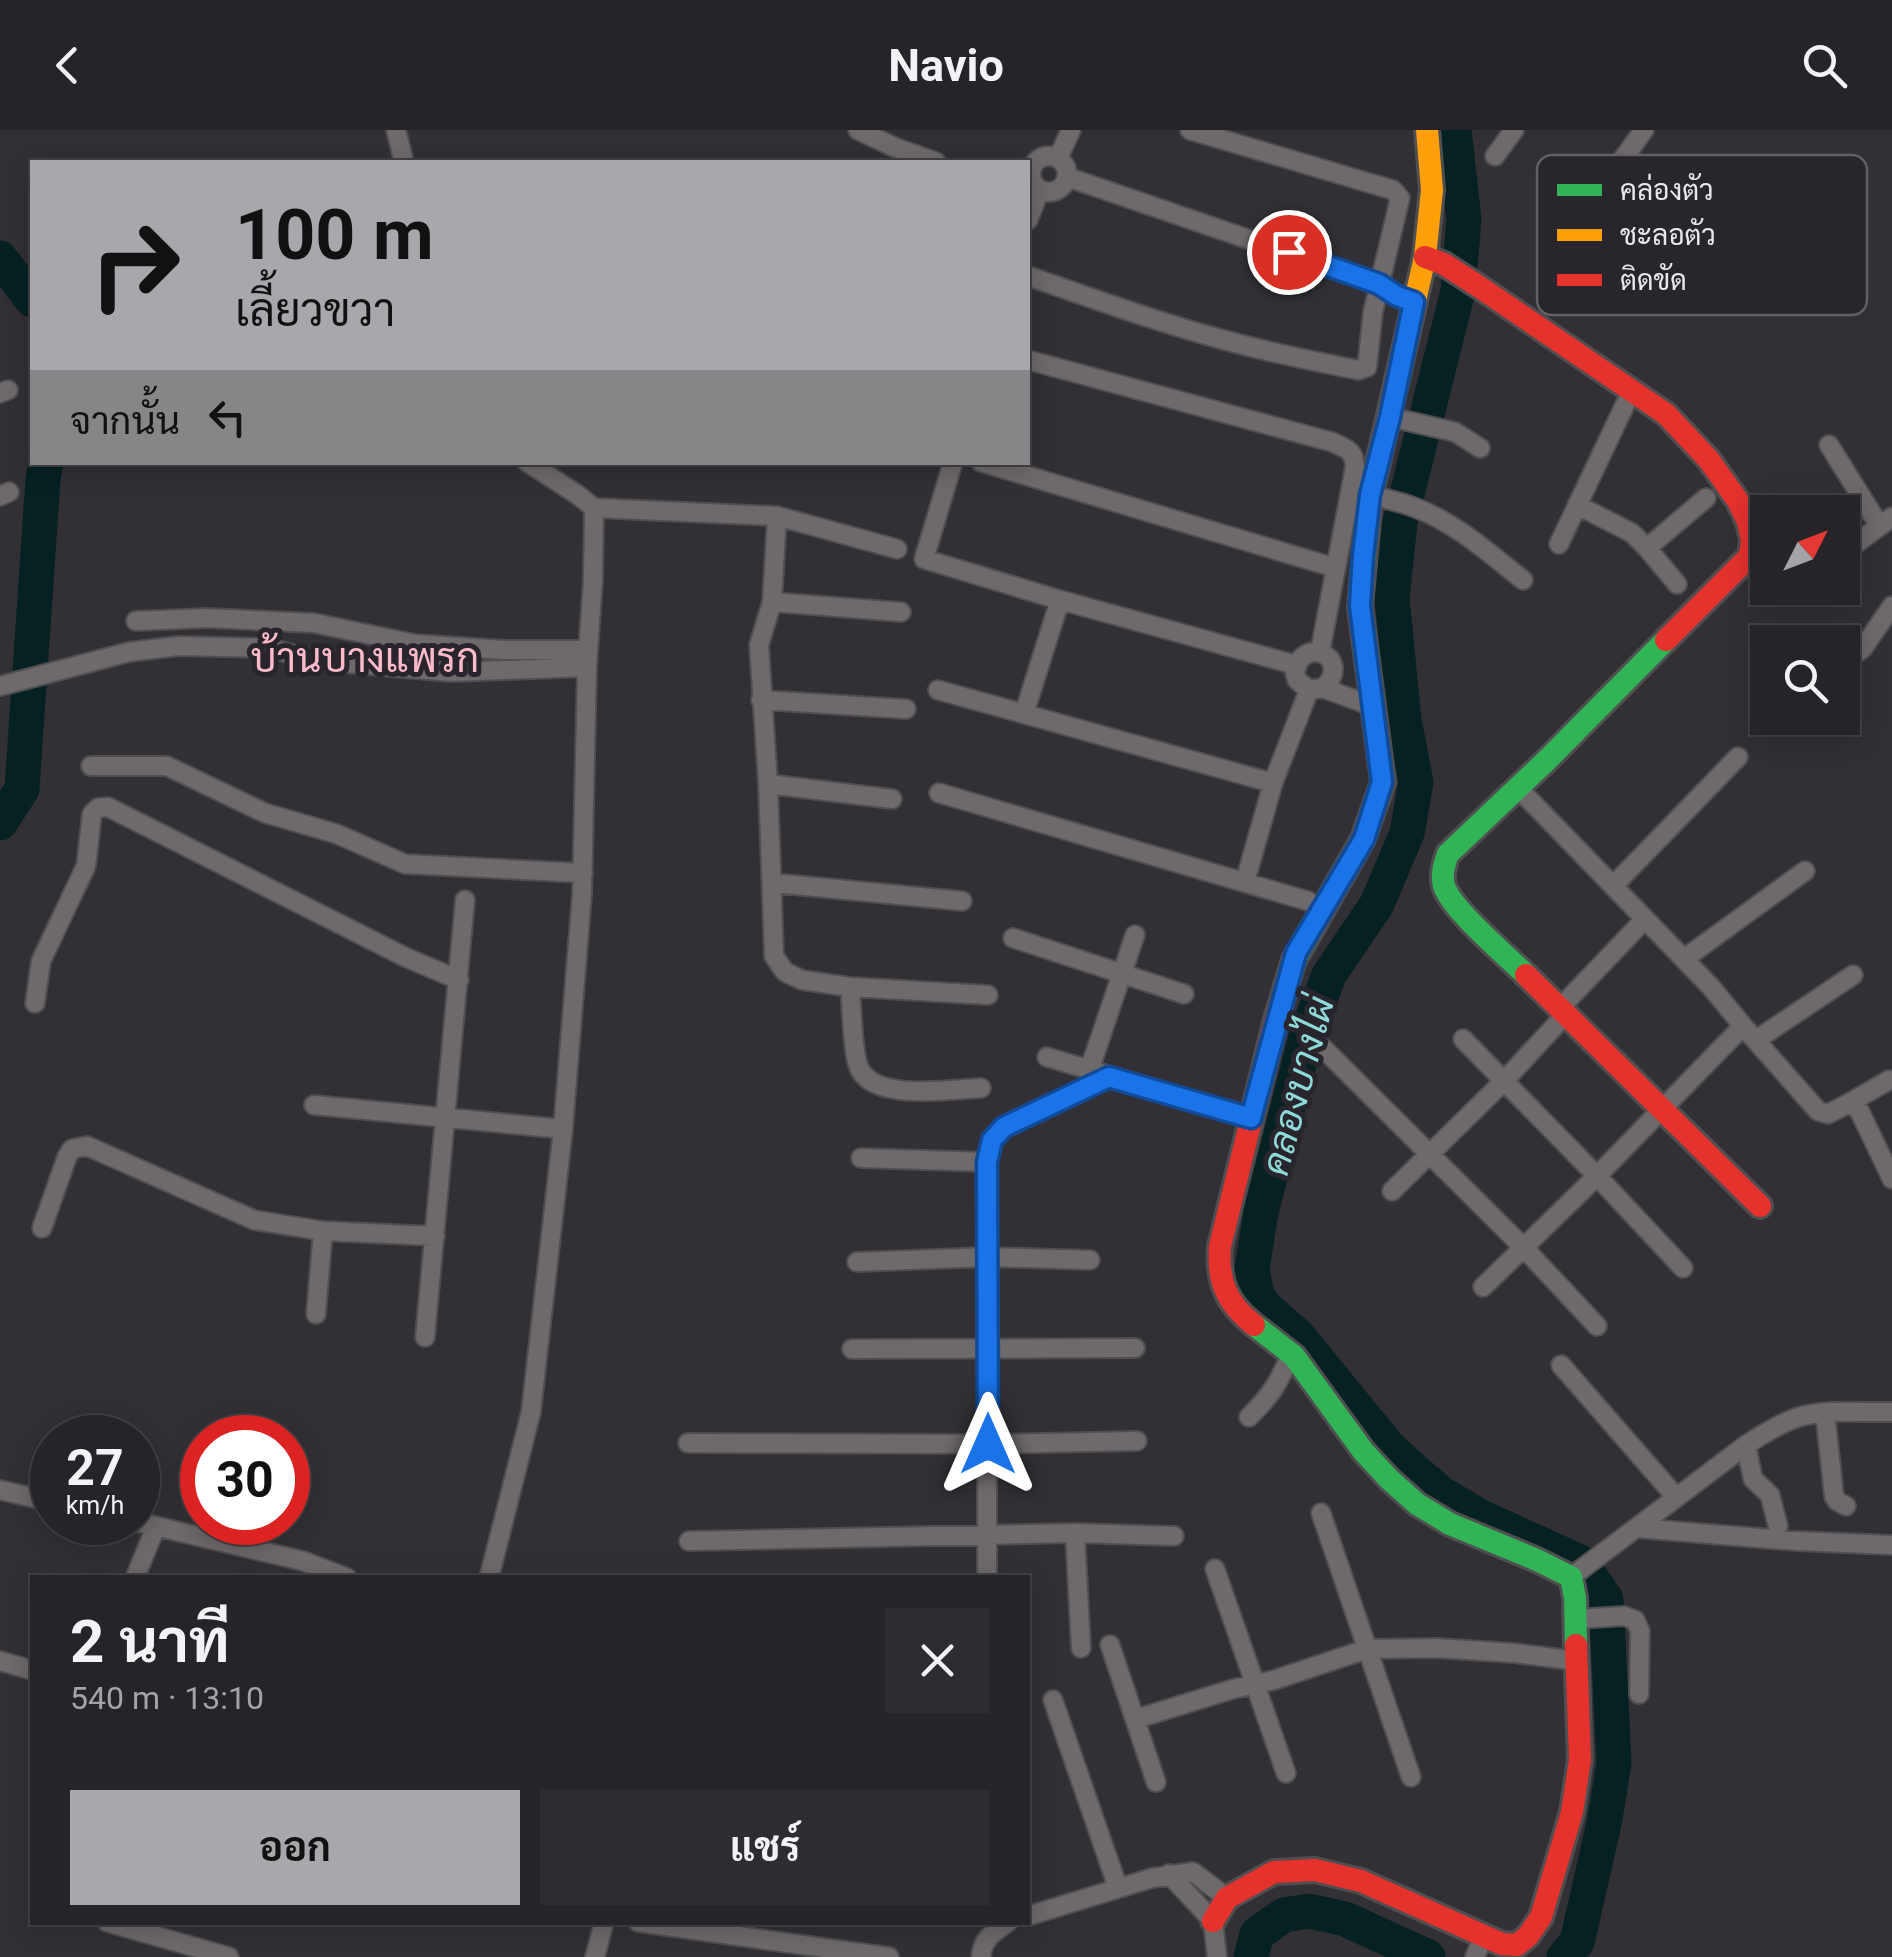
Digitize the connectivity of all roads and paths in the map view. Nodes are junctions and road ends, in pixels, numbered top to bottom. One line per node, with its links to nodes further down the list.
1 (396, 130): 11 (street)
2 (858, 130): 12 (street)
3 (1071, 130): 10 (street)
4 (1190, 130): 20 (street)
5 (1427, 130): 18 (street)
6 (1514, 130): 9 (street)
7 (1644, 130): 8 (street)
8 (1626, 155)
9 (1496, 156)
10 (1058, 158): 13 (street); 15 (street)
11 (404, 160)
12 (930, 160)
13 (1030, 172)
14 (1030, 176): 16 (street)
15 (1067, 177): 16 (street); 20 (street)
16 (1040, 190): 17 (street)
17 (1030, 215)
18 (1434, 261): 21 (street); 23 (street)
19 (1030, 277): 20 (street)
20 (1379, 284): 21 (street)
21 (1414, 302): 24 (street)
22 (1030, 361): 40 (street)
23 (1632, 390): 32 (street); 64 (street)
24 (1400, 419): 26 (street); 30 (street)
25 (1829, 445): 35 (street)
26 (1480, 448)
27 (532, 465): 33 (street)
28 (952, 465): 43 (street)
29 (991, 465): 40 (street)
30 (1381, 498): 41 (street); 52 (street)
31 (1706, 498): 38 (street)
32 (1577, 505): 37 (street); 38 (street)
33 (594, 508): 34 (street); 50 (street)
34 (777, 516): 39 (street); 44 (street)
35 (1886, 521): 36 (street)
36 (1860, 540)
37 (1559, 544)
38 (1648, 548): 42 (street)
39 (897, 549)
40 (1336, 568): 49 (street)
41 (1524, 580)
42 (1676, 584)
43 (1060, 600): 51 (street); 59 (street)
44 (772, 602): 46 (street); 56 (street)
45 (1892, 606): 48 (street)
46 (901, 612)
47 (136, 621): 50 (street)
48 (1860, 650)
49 (1326, 657): 51 (street); 52 (street); 54 (street)
50 (587, 658): 53 (street); 68 (street)
51 (1296, 665): 54 (street)
52 (1368, 674): 57 (street)
53 (6, 684)
54 (1316, 689): 57 (street); 62 (street)
55 (938, 690): 59 (street)
56 (761, 700): 58 (street); 63 (street)
57 (1372, 706): 101 (street)
58 (906, 709)
59 (1024, 714): 62 (street)
60 (1738, 756): 71 (street)
61 (91, 766): 68 (street)
62 (1273, 783): 69 (street)
63 (768, 784): 66 (street); 70 (street)
64 (1518, 788): 71 (street); 86 (street)
65 (939, 792): 69 (street)
66 (892, 799)
67 (1805, 871): 78 (street)
68 (583, 873): 102 (street)
69 (1245, 882): 74 (street)
70 (773, 883): 73 (street); 82 (street)
71 (1613, 886): 75 (street)
72 (466, 900): 81 (street)
73 (962, 901)
74 (1308, 901)
75 (1645, 919): 78 (street); 86 (street)
76 (1135, 935): 79 (street)
77 (1013, 938): 79 (street)
78 (1684, 959): 87 (street)
79 (1122, 974): 84 (street); 92 (street)
80 (1853, 975): 89 (street)
81 (459, 980): 85 (street); 100 (street)
82 (850, 987): 83 (street); 96 (street)
83 (988, 994)
84 (1184, 994)
85 (36, 1002)
86 (1563, 1011): 95 (street); 99 (street)
87 (1743, 1026): 89 (street); 99 (street)
88 (1463, 1039): 95 (street)
89 (1756, 1040): 97 (street)
90 (1324, 1049): 103 (street)
91 (1047, 1057): 92 (street)
92 (1090, 1071): 93 (street)
93 (1109, 1077): 101 (street); 105 (street)
94 (1889, 1080): 97 (street)
95 (1504, 1082): 103 (street); 106 (street)
96 (981, 1088)
97 (1851, 1102): 107 (street)
98 (314, 1105): 100 (street)
99 (1663, 1109): 106 (street); 109 (street)
100 (444, 1118): 102 (street); 112 (street)
101 (1251, 1118): 125 (street)
102 (563, 1129): 152 (street)
103 (1428, 1154): 108 (street); 113 (street)
104 (861, 1158): 105 (street)
105 (987, 1162): 114 (street)
106 (1597, 1176): 113 (street); 117 (street)
107 (1892, 1179)
108 (1392, 1191)
109 (1760, 1206)
110 (42, 1228): 111 (street)
111 (323, 1231): 112 (street); 119 (street)
112 (435, 1236): 121 (street)
113 (1524, 1248): 118 (street); 120 (street)
114 (988, 1257): 115 (street); 116 (street); 123 (street)
115 (1090, 1260)
116 (857, 1262)
117 (1684, 1268)
118 (1483, 1287)
119 (316, 1314)
120 (1597, 1326)
121 (425, 1337)
122 (1135, 1348): 123 (street)
123 (988, 1349): 124 (street); 132 (street)
124 (852, 1350)
125 (1291, 1353): 129 (street); 149 (street)
126 (1560, 1365): 136 (street)
127 (1892, 1412): 128 (street)
128 (1825, 1413): 133 (street); 137 (street)
129 (1249, 1417)
130 (1136, 1440): 132 (street)
131 (688, 1443): 132 (street)
132 (988, 1444): 143 (street)
133 (1746, 1444): 136 (street); 139 (street)
134 (0, 1490): 135 (street)
135 (30, 1497)
136 (1676, 1497): 141 (street)
137 (1846, 1506)
138 (1322, 1513): 157 (street)
139 (1778, 1526)
140 (160, 1527): 151 (street)
141 (1636, 1528): 147 (street); 149 (street)
142 (1075, 1533): 143 (street); 144 (street); 156 (street)
143 (986, 1536): 145 (street); 153 (street)
144 (1174, 1536)
145 (689, 1542)
146 (142, 1545): 150 (street)
147 (1892, 1545)
148 (1215, 1569): 161 (street)
149 (1576, 1573): 154 (street)
150 (136, 1575)
151 (340, 1575)
152 (490, 1575)
153 (988, 1575)
154 (1587, 1619): 159 (street); 162 (street)
155 (1110, 1644): 164 (street)
156 (1081, 1648)
157 (1368, 1650): 159 (street); 161 (street); 166 (street)
158 (0, 1661): 160 (street)
159 (1578, 1662): 177 (street)
160 (30, 1669)
161 (1256, 1684): 164 (street); 165 (street)
162 (1639, 1694)
163 (1053, 1700): 169 (street)
164 (1136, 1719): 167 (street)
165 (1286, 1773)
166 (1411, 1777)
167 (1156, 1782)
168 (1169, 1874): 169 (street); 170 (street); 172 (street)
169 (1118, 1888): 171 (street)
170 (1228, 1898): 172 (street); 177 (street)
171 (1030, 1915)
172 (1213, 1922): 182 (street)
173 (117, 1925): 178 (street)
174 (603, 1925): 179 (street)
175 (660, 1925): 180 (street)
176 (1005, 1925): 181 (street)
177 (1478, 1949)
178 (230, 1957)
179 (595, 1957)
180 (889, 1957)
181 (981, 1957)
182 (1218, 1957)

